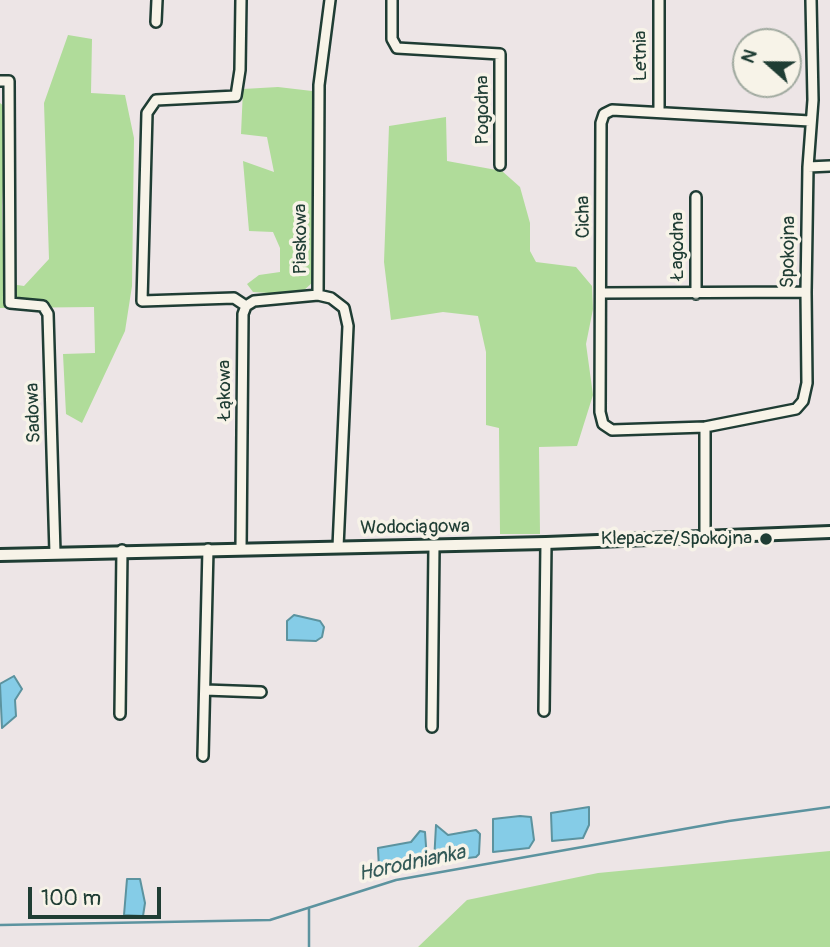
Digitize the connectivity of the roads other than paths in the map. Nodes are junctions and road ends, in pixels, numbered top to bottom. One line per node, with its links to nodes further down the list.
1 (157, 0): 7 (street)
2 (241, 0): 20 (street)
3 (330, 0): 18 (street, Piaskowa)
4 (392, 0): 11 (street, Pogodna)
5 (659, 0): 9 (street, Letnia)
6 (811, 0): 10 (street, Spokojna)
7 (156, 22)
8 (5, 81): 15 (street)
9 (659, 113): 10 (street, Cicha); 17 (street, Cicha)
10 (810, 121): 13 (street, Spokojna)
11 (500, 166)
12 (830, 166): 13 (street)
13 (808, 167): 16 (street, Spokojna)
14 (696, 197): 19 (street, Łagodna)
15 (5, 203): 30 (street, Sadowa)
16 (806, 292): 19 (street, Łagodna); 21 (street, Spokojna)
17 (602, 293): 19 (street, Łagodna); 21 (street, Cicha)
18 (318, 295): 20 (street); 26 (street, Piaskowa)
19 (696, 295)
20 (246, 306): 28 (street, Łąkowa)
21 (705, 427): 23 (street)
22 (830, 532): 23 (street, Wodociągowa)
23 (705, 536): 24 (street, Wodociągowa)
24 (546, 543): 25 (street, Wodociągowa); 34 (street)
25 (433, 545): 26 (street, Wodociągowa); 36 (street)
26 (338, 547): 28 (street, Wodociągowa)
27 (208, 549): 28 (street, Wodociągowa); 29 (street, Wodociągowa); 32 (street)
28 (241, 549)
29 (122, 550): 30 (street, Wodociągowa); 35 (street)
30 (55, 554): 31 (street, Wodociągowa)
31 (0, 555)
32 (205, 690): 33 (street); 37 (street)
33 (261, 692)
34 (544, 711)
35 (120, 714)
36 (432, 727)
37 (203, 756)

